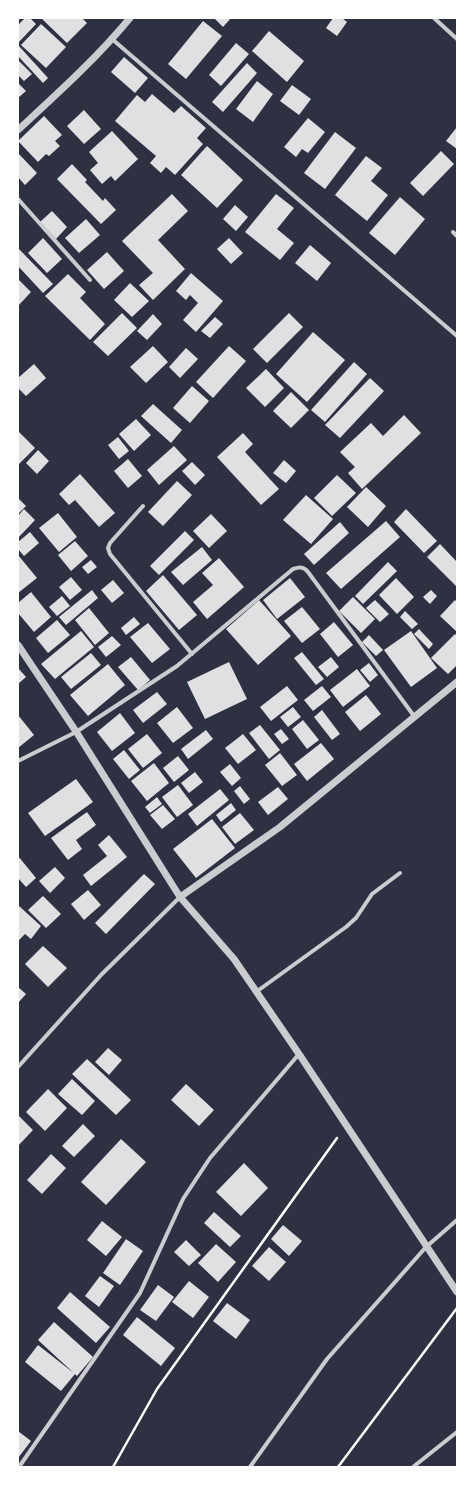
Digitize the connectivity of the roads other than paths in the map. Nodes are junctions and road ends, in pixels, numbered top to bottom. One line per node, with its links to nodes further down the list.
1 (130, 18): 4 (street)
2 (434, 18): 3 (street)
3 (457, 38)
4 (112, 39): 5 (street); 10 (street)
5 (18, 130)
6 (18, 199): 9 (street)
7 (453, 232): 8 (street)
8 (457, 236)
9 (90, 280)
10 (457, 336)
11 (143, 506): 13 (street)
12 (18, 645): 16 (street)
13 (192, 654): 15 (street); 16 (street)
14 (457, 682): 15 (street)
15 (414, 716): 19 (street)
16 (76, 732): 17 (street); 19 (street)
17 (18, 761)
18 (400, 873): 20 (street)
19 (180, 897): 20 (street); 22 (street)
20 (256, 992): 21 (street)
21 (300, 1054): 24 (street); 27 (street)
22 (18, 1067)
23 (457, 1220): 24 (street)
24 (426, 1247): 25 (street); 28 (street)
25 (457, 1292)
26 (457, 1432): 29 (street)
27 (19, 1467)
28 (250, 1467)
29 (413, 1467)

